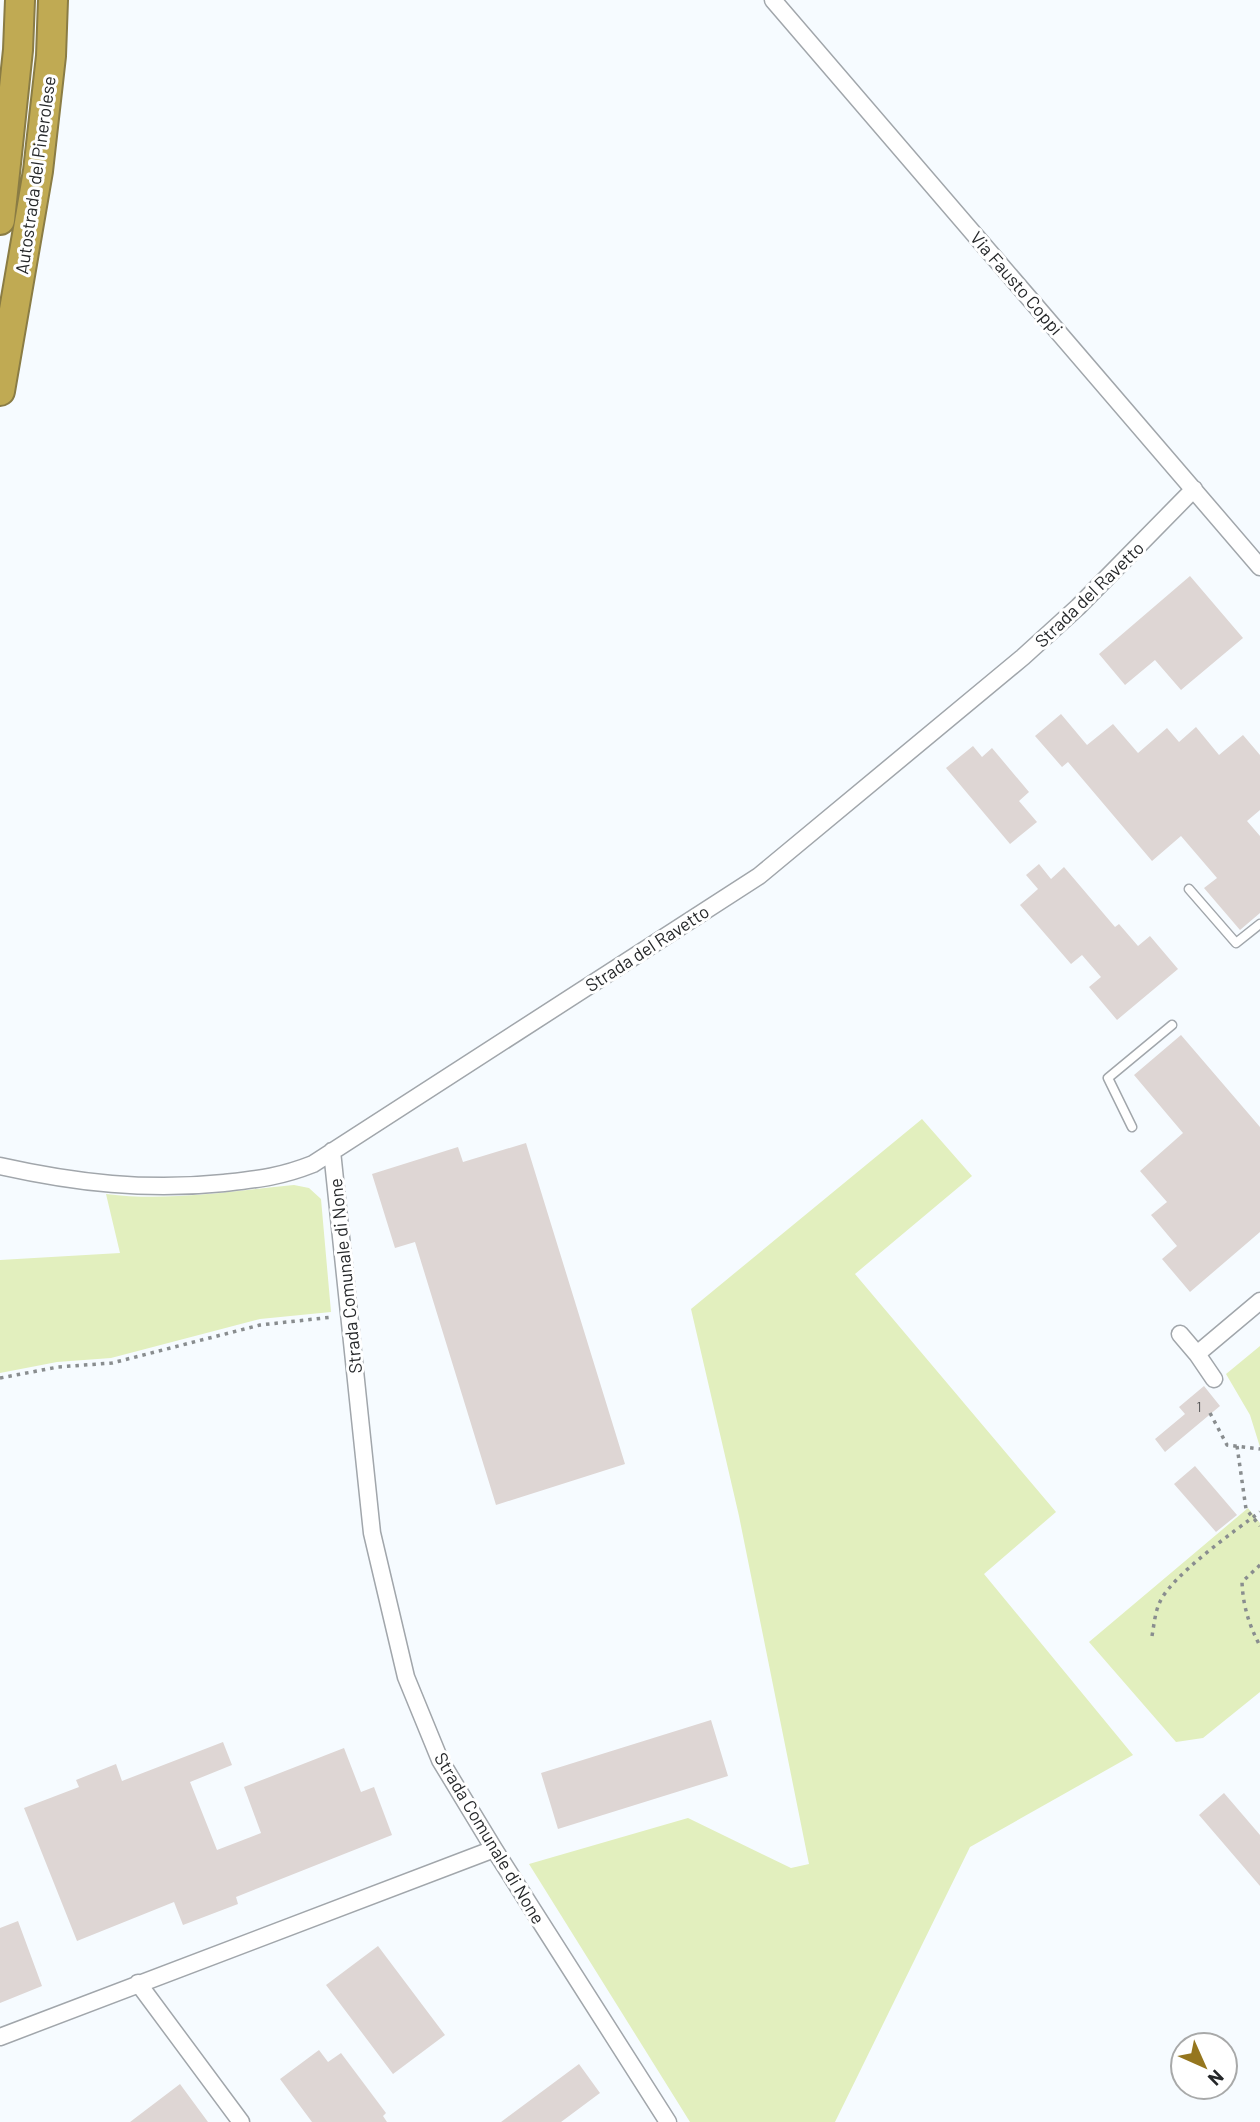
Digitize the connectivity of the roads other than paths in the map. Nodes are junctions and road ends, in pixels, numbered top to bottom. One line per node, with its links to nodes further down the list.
1 (20, 0): 4 (highway, Autostrada del Pinerolese)
2 (53, 0): 5 (highway, Autostrada del Pinerolese)
3 (773, 0): 6 (street, Via Fausto Coppi)
4 (0, 220)
5 (0, 391)
6 (1194, 489): 7 (street, Via Fausto Coppi); 12 (street, Strada del Ravetto)
7 (1260, 567)
8 (1189, 889): 9 (lane)
9 (1260, 924)
10 (1172, 1026): 11 (lane)
11 (1132, 1126)
12 (332, 1151): 13 (street, Strada del Ravetto); 18 (street, Strada Comunale di None)
13 (0, 1166)
14 (1260, 1301): 16 (street)
15 (1180, 1334): 16 (street)
16 (1198, 1354): 17 (street)
17 (1213, 1379)
18 (494, 1849): 19 (street); 22 (street, Strada Comunale di None)
19 (138, 1983): 20 (street); 21 (street)
20 (0, 2037)
21 (242, 2122)
22 (668, 2122)

